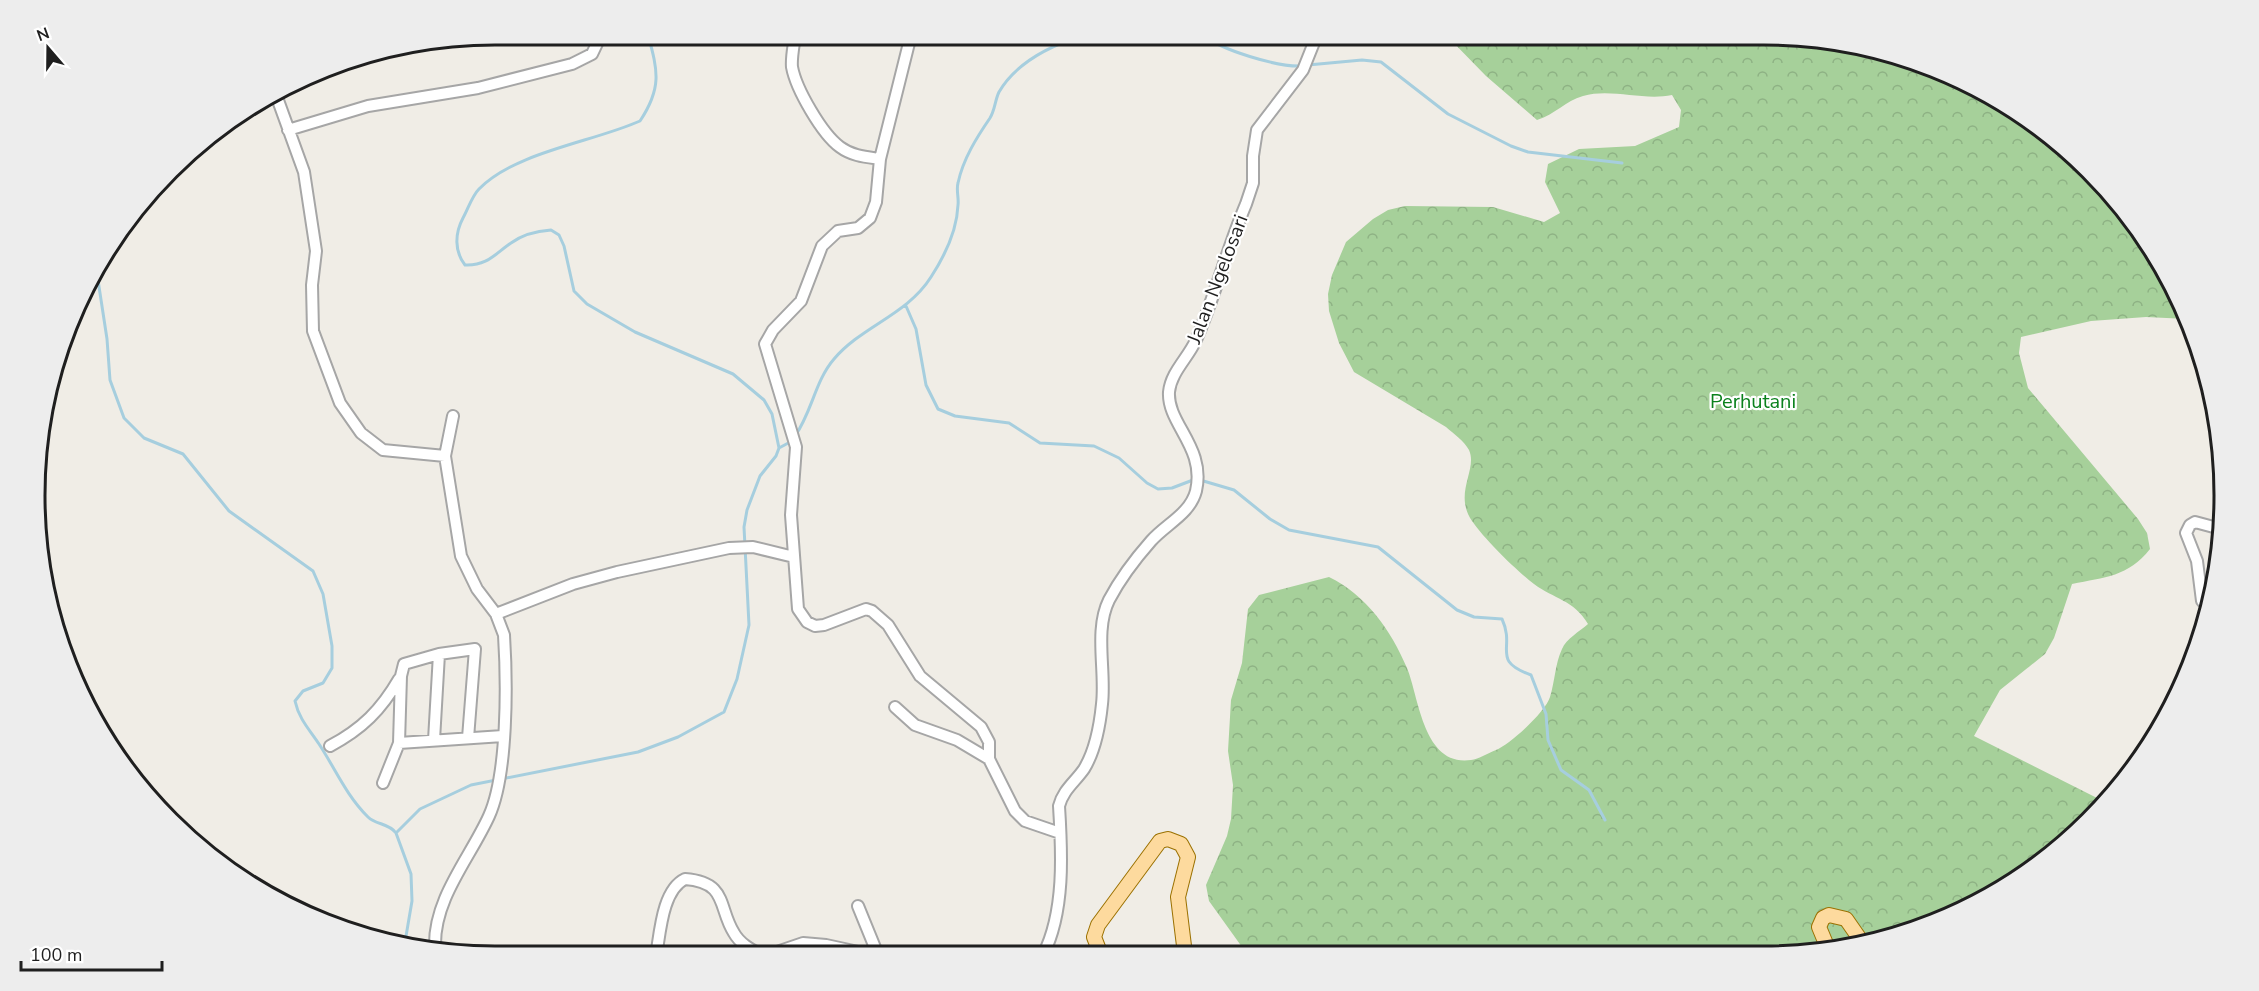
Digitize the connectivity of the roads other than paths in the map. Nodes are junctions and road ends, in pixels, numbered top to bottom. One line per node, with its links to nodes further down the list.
1 (596, 45): 6 (street)
2 (794, 45): 7 (street)
3 (908, 45): 7 (street)
4 (1313, 45): 24 (street, Jalan Ngelosari)
5 (278, 101): 6 (street)
6 (288, 130): 9 (street)
7 (880, 159): 11 (street)
8 (453, 416): 9 (street)
9 (446, 456): 13 (street)
10 (2213, 527): 12 (street)
11 (794, 557): 13 (street); 22 (street)
12 (2202, 599)
13 (496, 614): 17 (street)
14 (439, 654): 15 (street); 18 (street); 19 (street)
15 (401, 676): 20 (street); 21 (street)
16 (895, 707): 22 (street)
17 (503, 736): 18 (street); 28 (street)
18 (468, 738): 19 (street)
19 (434, 740): 20 (street)
20 (399, 743): 23 (street)
21 (330, 746)
22 (989, 759): 24 (street)
23 (383, 783)
24 (1060, 833): 34 (street, Jalan Ngelosari)
25 (858, 906): 33 (street)
26 (1858, 936): 27 (main road)
27 (1825, 941)
28 (435, 942)
29 (658, 946): 30 (street)
30 (746, 946)
31 (793, 946): 32 (street)
32 (831, 946)
33 (874, 946)
34 (1047, 946)
35 (1098, 946): 36 (main road)
36 (1184, 946)

